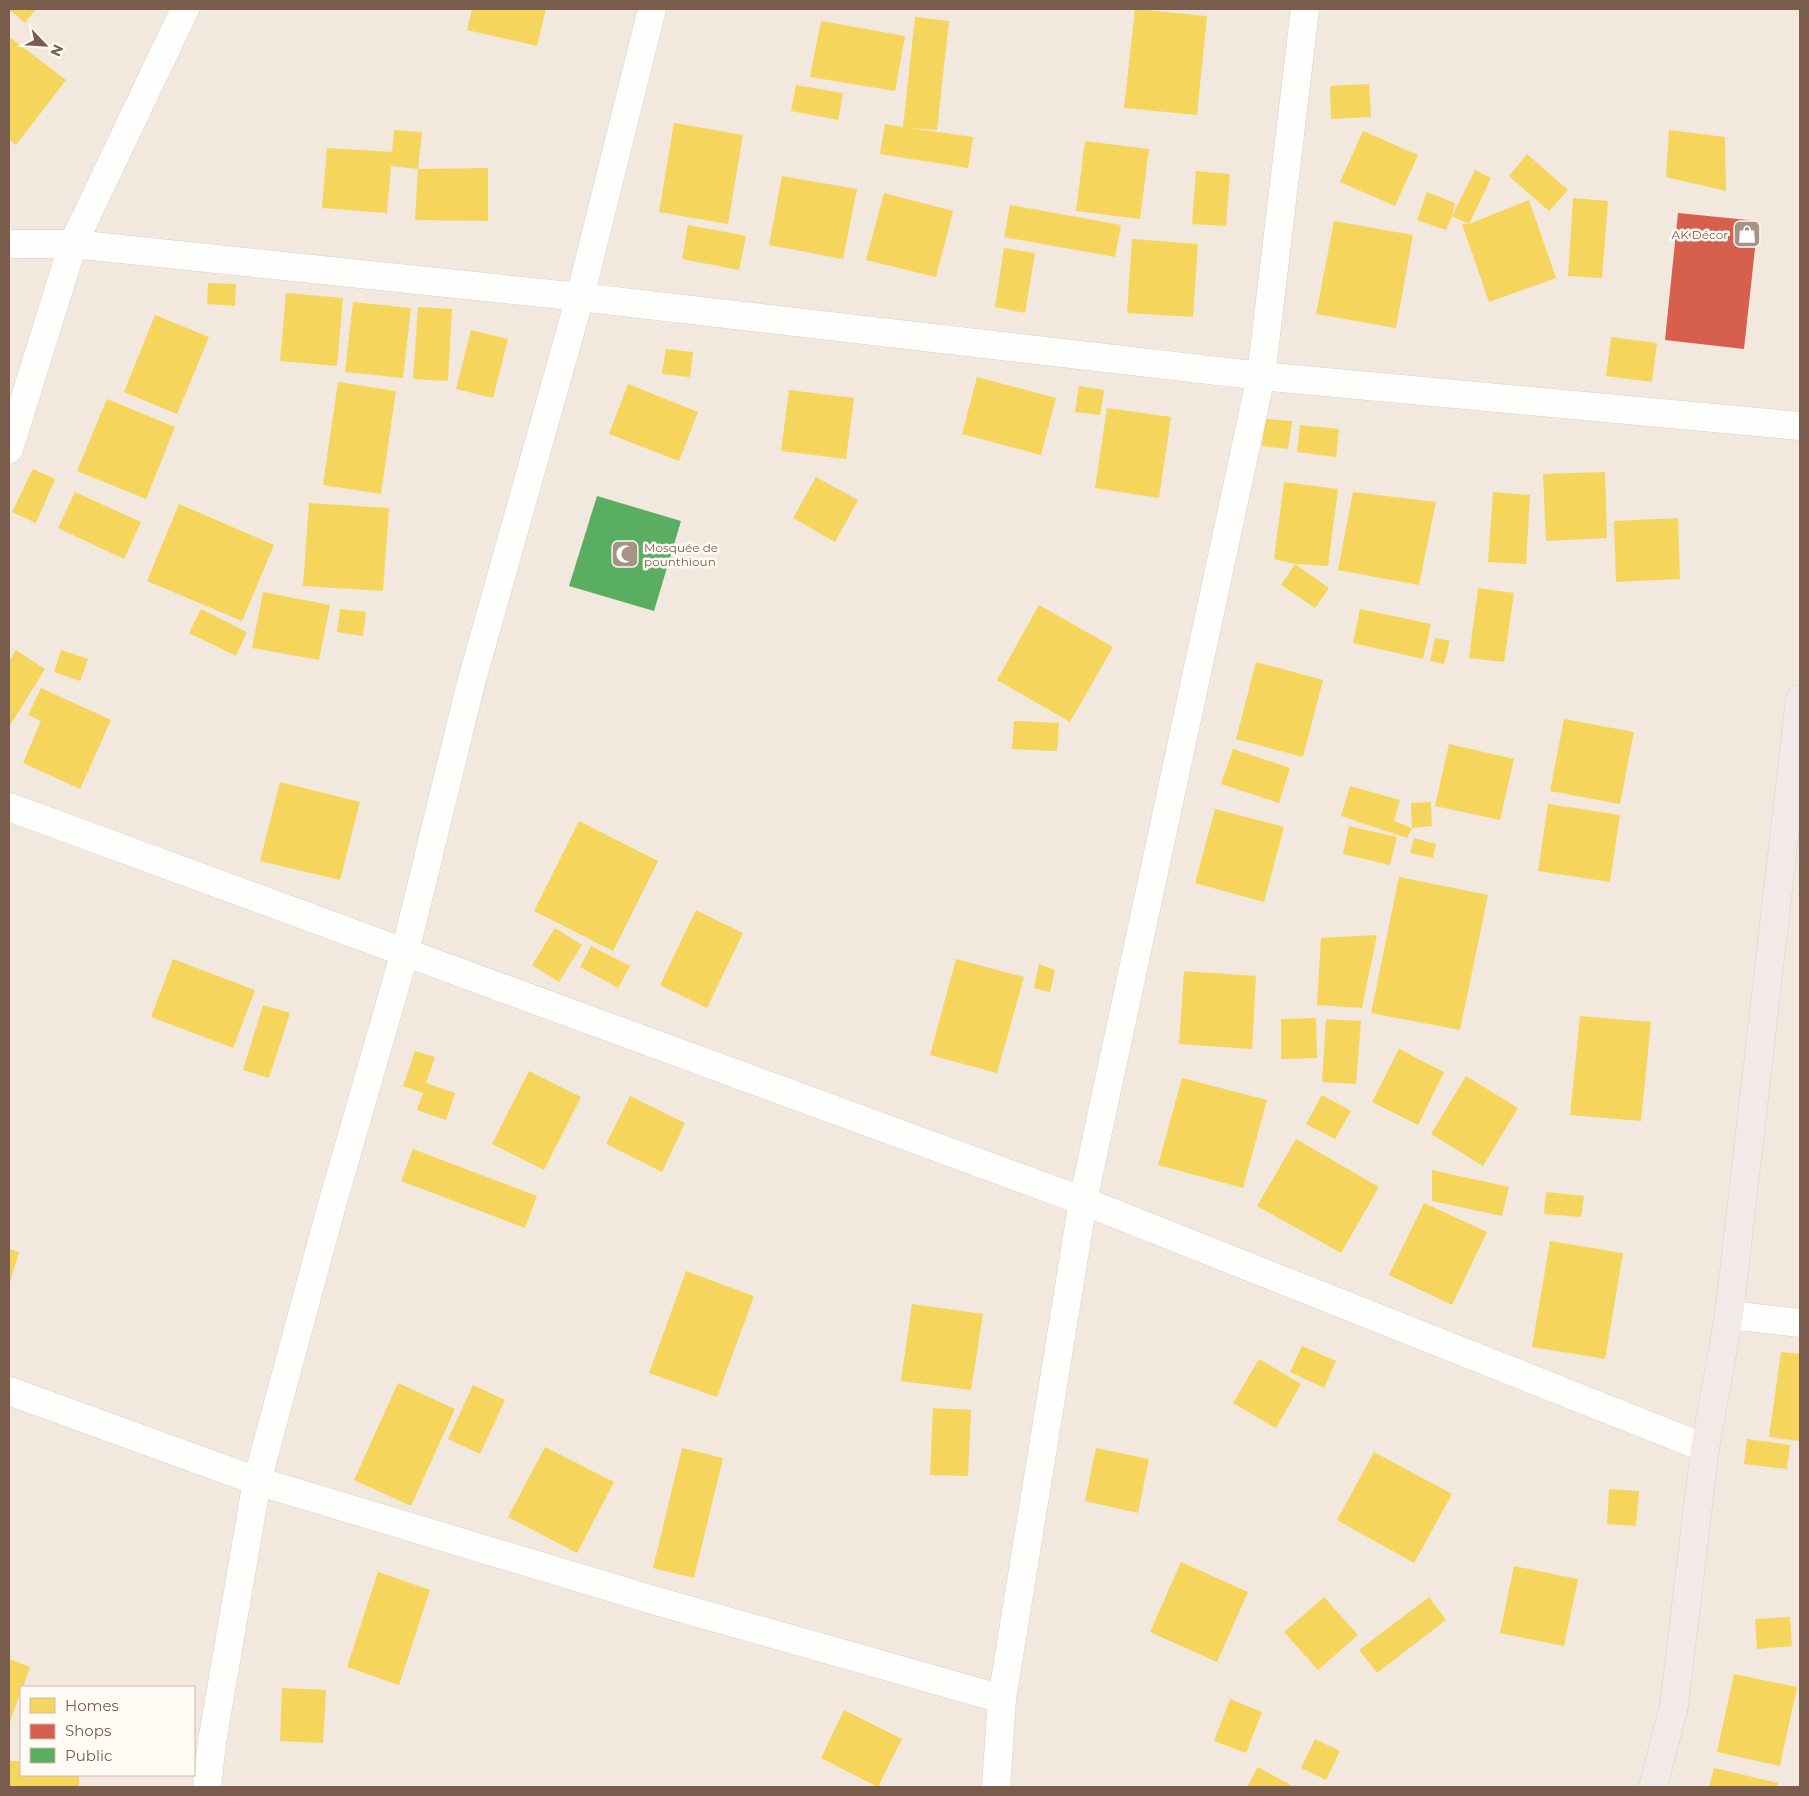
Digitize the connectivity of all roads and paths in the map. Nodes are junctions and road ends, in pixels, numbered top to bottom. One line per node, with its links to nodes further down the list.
1 (185, 9): 5 (street)
2 (652, 9): 6 (street)
3 (1305, 9): 7 (street)
4 (9, 244): 5 (street)
5 (73, 244): 6 (street); 9 (street)
6 (580, 297): 7 (street); 12 (street)
7 (1261, 376): 8 (street); 13 (street)
8 (1800, 426)
9 (9, 449)
10 (1800, 699): 14 (highway)
11 (9, 806): 12 (street)
12 (405, 952): 13 (street); 18 (street)
13 (1083, 1201): 17 (street); 19 (street)
14 (1729, 1315): 15 (street); 17 (highway)
15 (1800, 1323)
16 (9, 1391): 18 (street)
17 (1706, 1448): 22 (highway)
18 (257, 1481): 19 (street); 20 (street)
19 (1002, 1698): 21 (street)
20 (206, 1787)
21 (996, 1787)
22 (1653, 1787)

